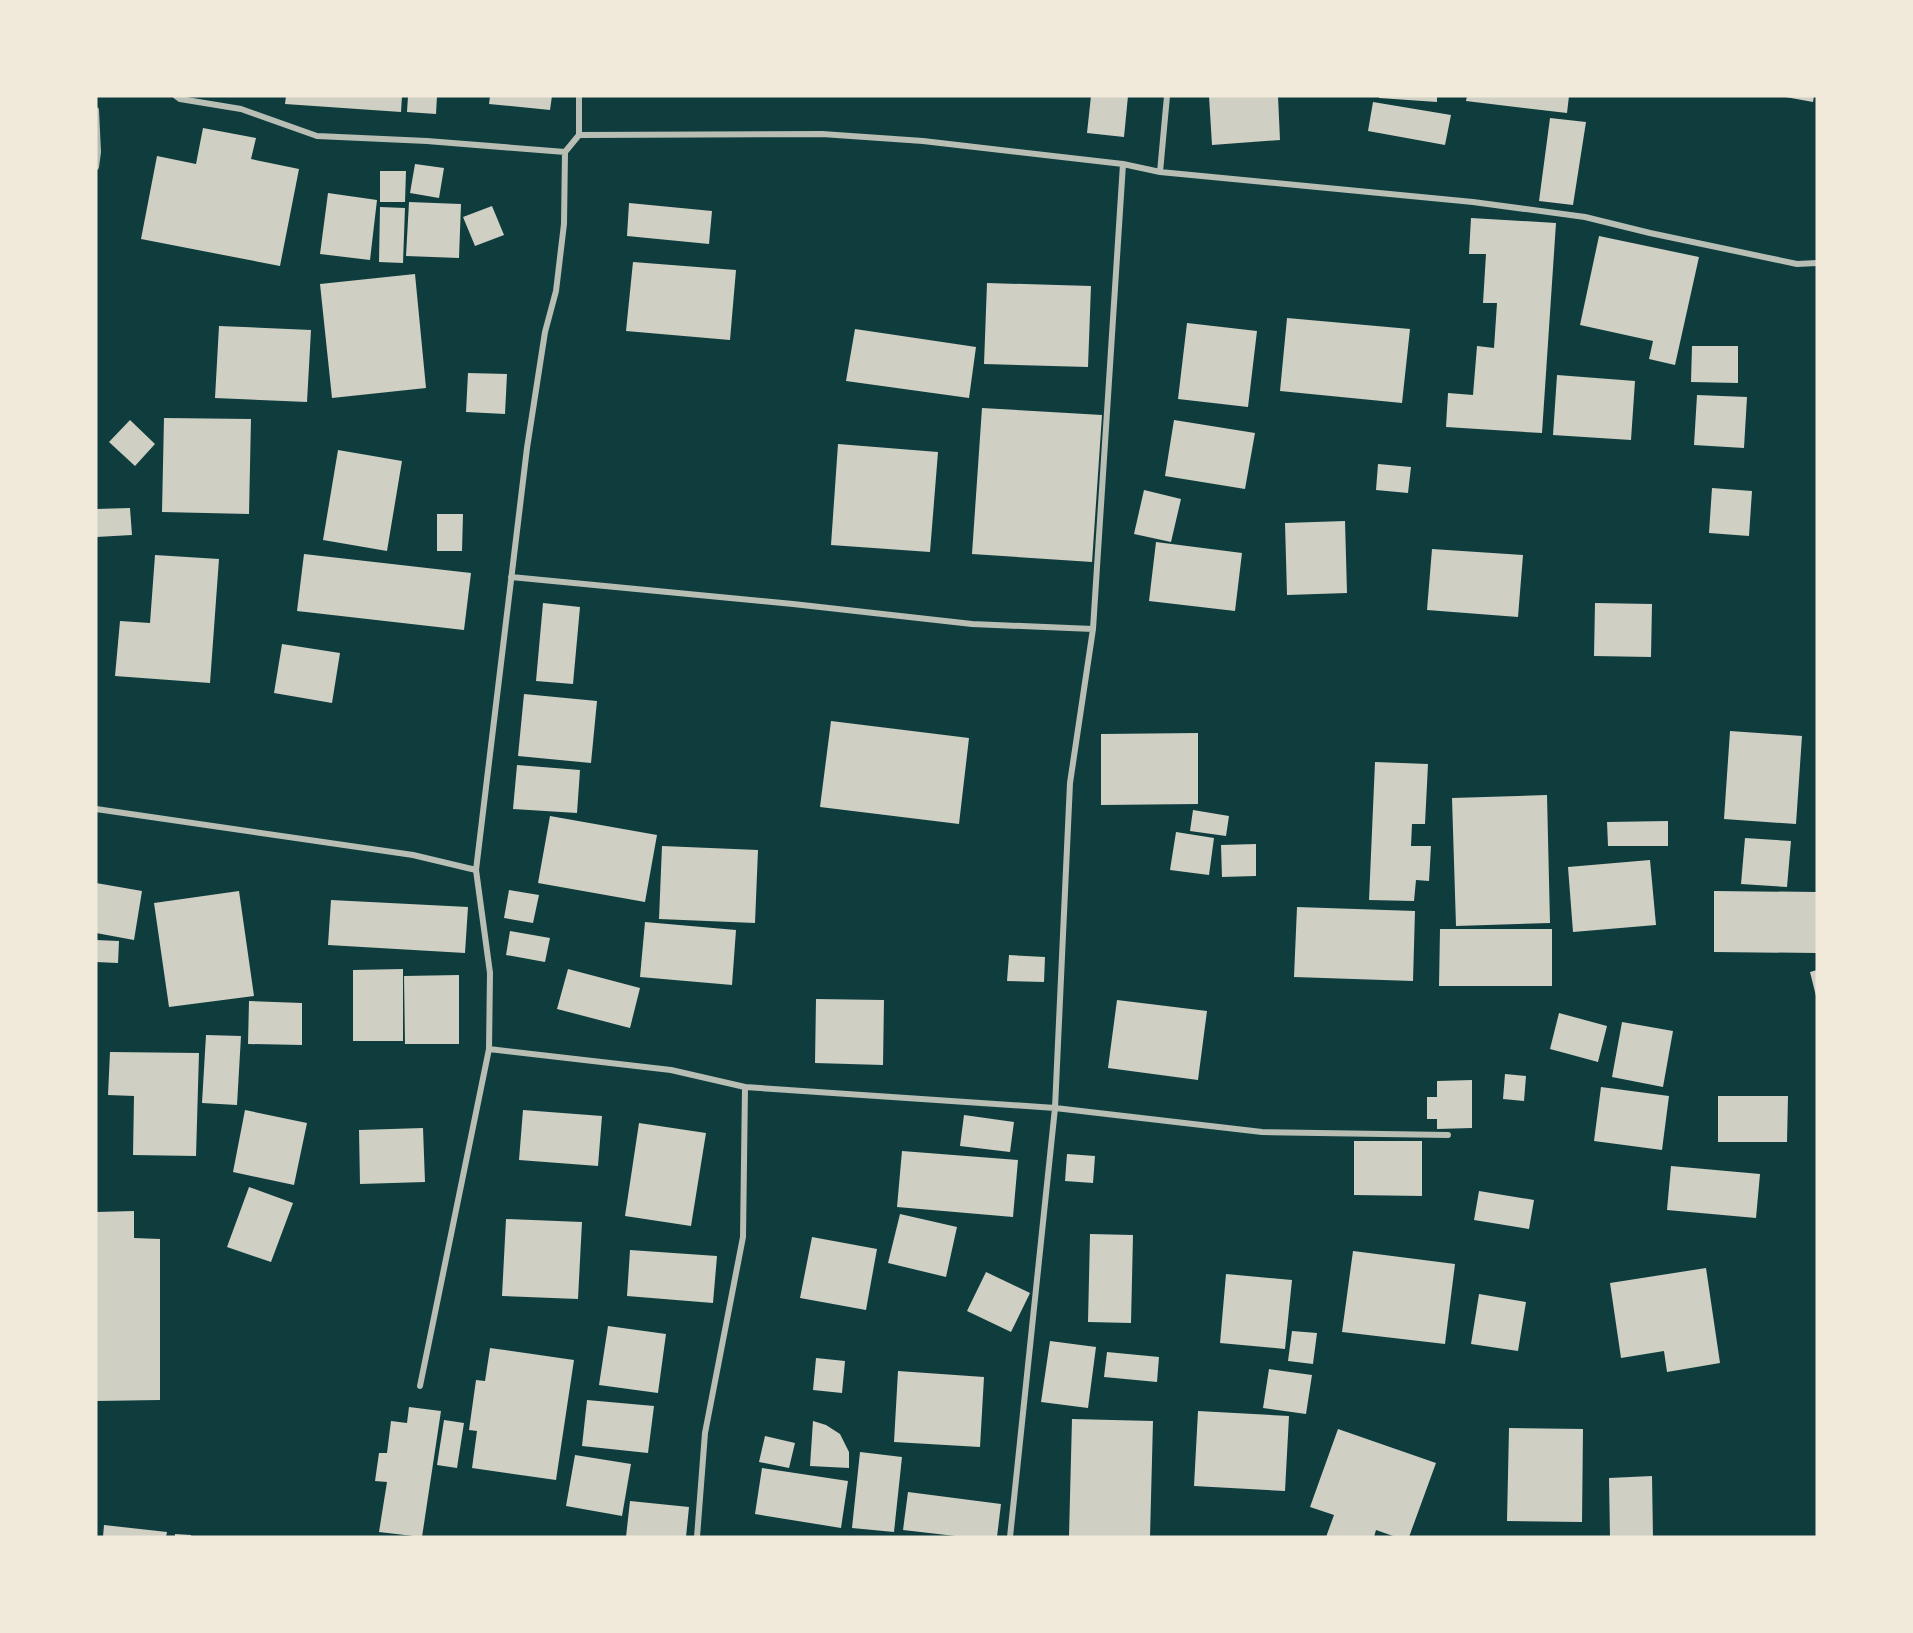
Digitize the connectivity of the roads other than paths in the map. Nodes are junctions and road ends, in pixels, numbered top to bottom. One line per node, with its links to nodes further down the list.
1 (176, 96): 6 (street)
2 (579, 96): 5 (street)
3 (1167, 96): 9 (street)
4 (96, 110): 8 (street)
5 (579, 135): 6 (street); 7 (street)
6 (565, 152): 11 (street)
7 (1123, 164): 9 (street); 12 (street)
8 (96, 168)
9 (1160, 172): 10 (street)
10 (1817, 263)
11 (511, 578): 12 (street); 14 (street)
12 (1093, 629): 17 (street)
13 (96, 809): 14 (street)
14 (476, 870): 15 (street)
15 (489, 1049): 16 (street); 19 (street)
16 (745, 1087): 17 (street); 20 (street)
17 (1055, 1108): 18 (street); 21 (street)
18 (1448, 1135)
19 (420, 1386)
20 (697, 1537)
21 (1010, 1537)

